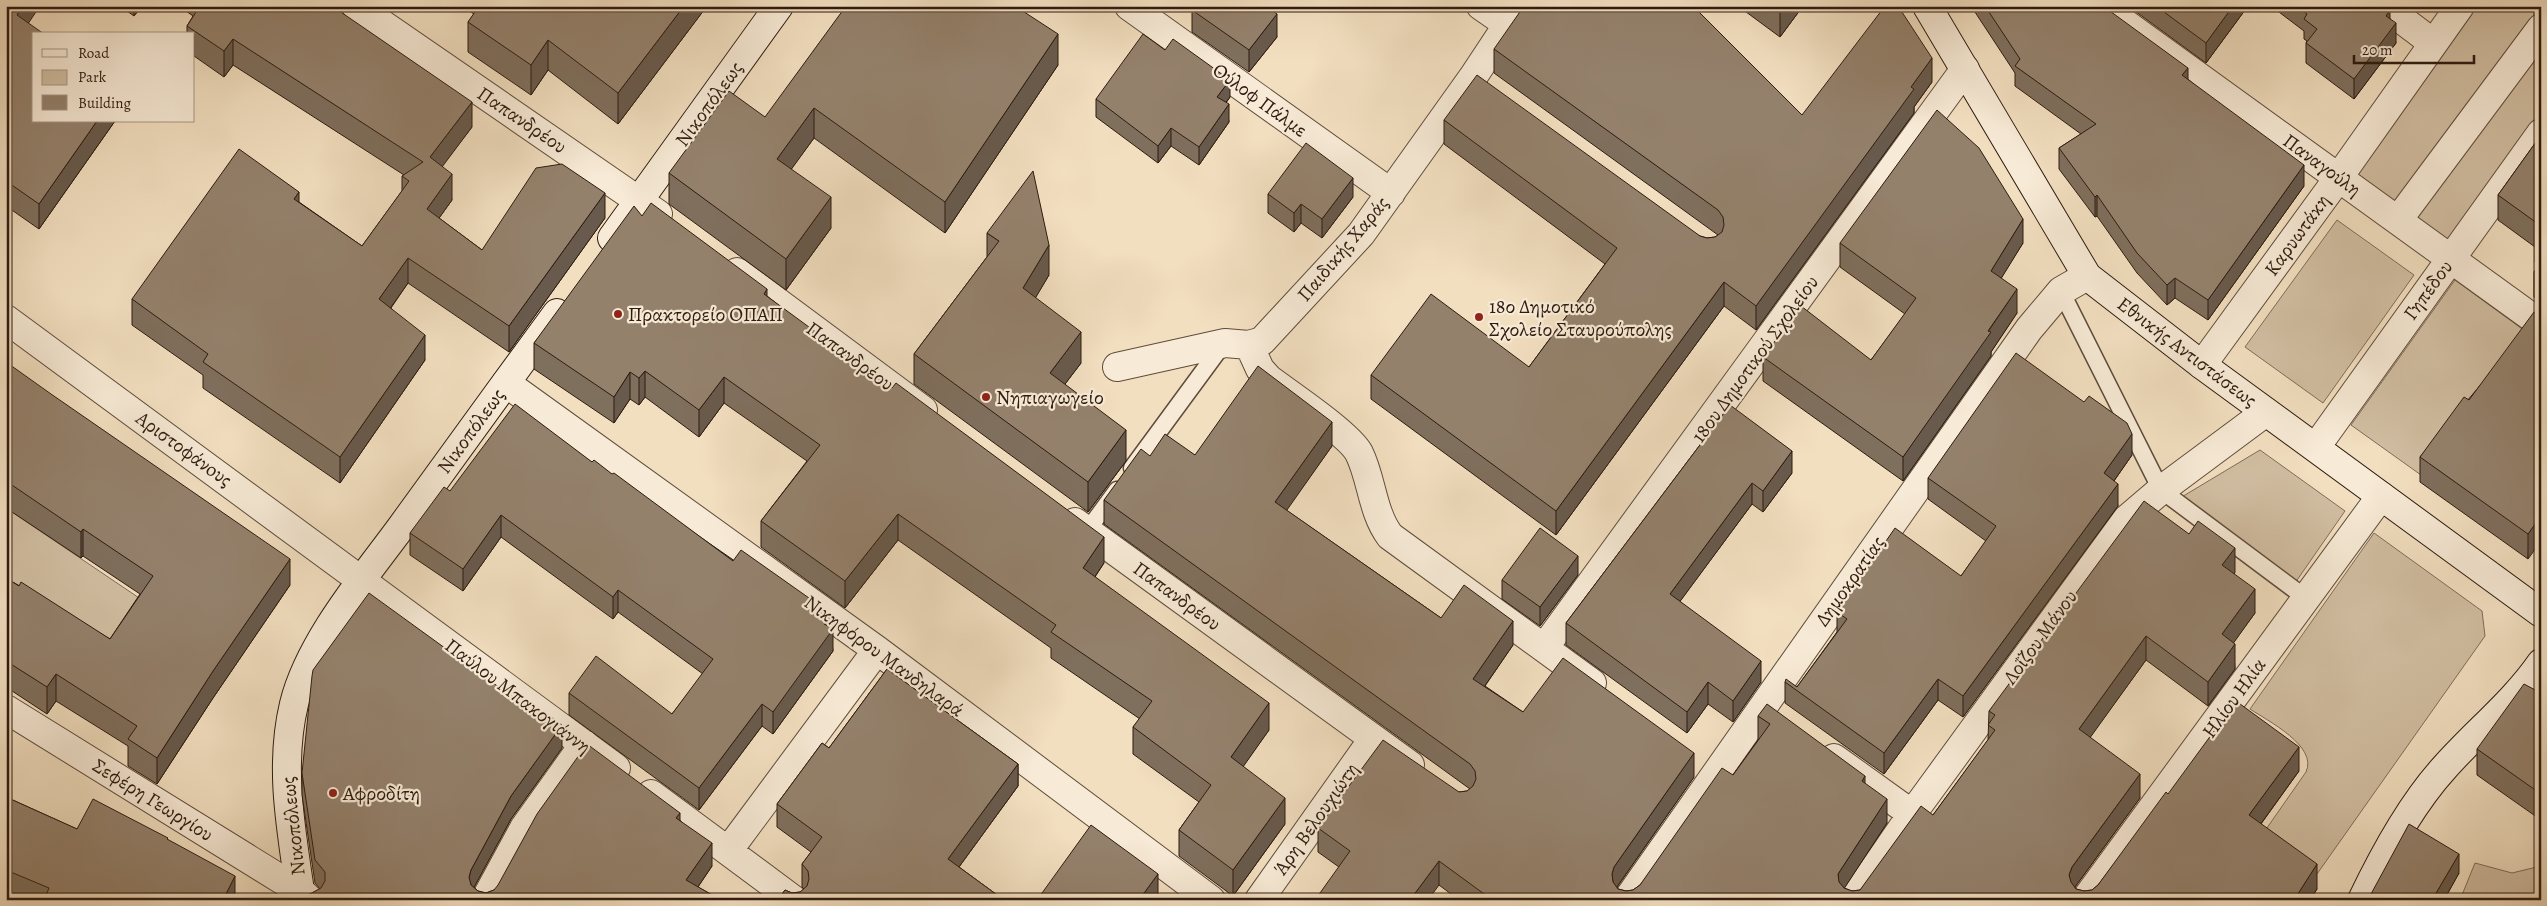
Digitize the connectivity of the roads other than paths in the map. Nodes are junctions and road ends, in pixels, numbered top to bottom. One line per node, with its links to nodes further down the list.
1 (356, 6): 16 (street, Παπανδρέου)
2 (779, 6): 16 (street, Νικοπόλεως)
3 (1129, 6): 15 (street, Ούλοφ Πάλμε)
4 (1481, 6): 9 (street)
5 (1928, 6): 12 (street, Εθνικής Αντιστάσεως)
6 (2102, 6): 14 (street, Παναγούλη)
7 (2384, 6): 11 (street)
8 (2460, 6): 11 (street, Καρυωτάκη)
9 (1514, 15): 15 (street, Παιδικής Χαράς)
10 (2541, 28): 17 (street)
11 (2433, 43): 14 (street, Καρυωτάκη)
12 (1965, 69): 22 (street, Εθνικής Αντιστάσεως); 41 (street, 18ου Δημοτικού Σχολείου)
13 (2541, 133): 20 (street, Γηπέδου)
14 (2339, 177): 17 (street, Παναγούλη); 28 (street, Καρυωτάκη)
15 (1391, 194): 27 (street, Παιδικής Χαράς)
16 (639, 201): 18 (street, Παπανδρέου); 19 (street, Νικοπόλεως)
17 (2398, 220): 20 (street, Παναγούλη)
18 (680, 230)
19 (599, 255)
20 (2451, 259): 26 (street, Παναγούλη); 33 (street, Γηπέδου)
21 (719, 260): 32 (street, Παπανδρέου)
22 (2087, 276): 23 (street, Δημοκρατίας); 28 (street, Εθνικής Αντιστάσεως)
23 (2061, 291): 34 (lane); 46 (street, Δημοκρατίας)
24 (570, 295): 30 (street, Νικοπόλεως)
25 (6, 318): 38 (street, Αριστοφάνoυς)
26 (2541, 324)
27 (1237, 344): 29 (street, Παιδικής Χαράς); 37 (lane); 41 (street)
28 (2202, 365): 31 (street, Εθνικής Αντιστάσεως)
29 (1118, 367)
30 (506, 382): 38 (street, Νικοπόλεως); 42 (street, Νικηφόρου Μανδηλαρά)
31 (2266, 412): 33 (street, Εθνικής Αντιστάσεως); 34 (street, Λοΐζου Μάνου)
32 (943, 424)
33 (2316, 447): 35 (street, Εθνικής Αντιστάσεως)
34 (2161, 490): 39 (lane); 53 (street, Λοΐζου Μάνου)
35 (2381, 496): 39 (street, Ηλίου Ηλία); 40 (street, Εθνικής Αντιστάσεως)
36 (1055, 507): 37 (street, Παπανδρέου)
37 (1087, 531): 49 (street, Παπανδρέου)
38 (362, 580): 50 (street, Παύλου Μπακογιάννη); 56 (street, Νικοπόλεως)
39 (2307, 599): 62 (street, Ηλίου Ηλία)
40 (2541, 613)
41 (1544, 648): 45 (street)
42 (877, 650): 54 (street); 58 (street, Νικηφόρου Μανδηλαρά)
43 (2541, 663): 44 (street)
44 (2532, 696): 63 (street)
45 (1614, 699)
46 (1762, 706): 48 (street); 60 (street, Δημοκρατίας)
47 (6, 709): 56 (street, Σεφέρη Γεωργίου)
48 (1785, 723)
49 (1373, 739): 52 (street, Παπανδρέου); 59 (street, Άρη Βελουχιώτη)
50 (584, 744): 54 (street, Παύλου Μπακογιάννη); 57 (street)
51 (1817, 746): 53 (street)
52 (1429, 778)
53 (1912, 814): 61 (street, Λοΐζου Μάνου)
54 (728, 851): 55 (street, Παύλου Μπακογιάννη)
55 (777, 895)
56 (302, 897)
57 (485, 900)
58 (1211, 900)
59 (1259, 900)
60 (1627, 900)
61 (1853, 900)
62 (2085, 900)
63 (2362, 900)

